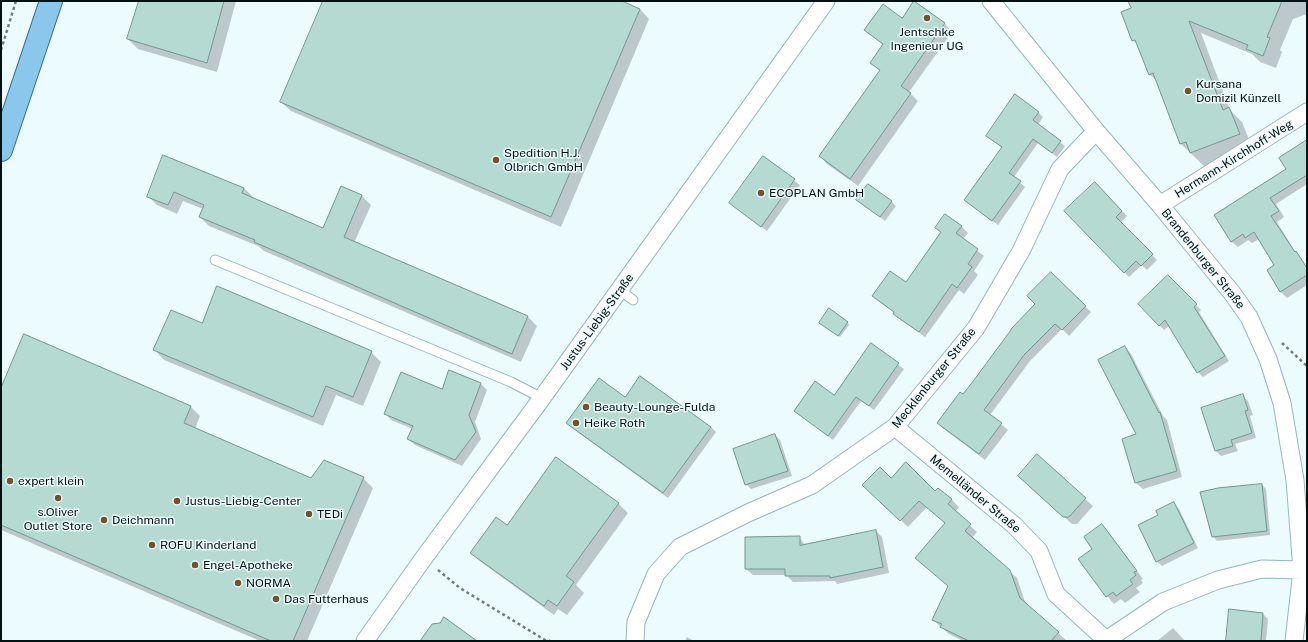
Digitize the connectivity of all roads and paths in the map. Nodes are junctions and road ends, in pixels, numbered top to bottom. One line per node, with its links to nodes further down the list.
1 (16, 1): 5 (path)
2 (50, 1): 8 (main road)
3 (826, 1): 11 (street, Justus-Liebig-Straße)
4 (991, 1): 7 (street, Brandenburger Straße)
5 (1, 50)
6 (1307, 112): 9 (street, Hermann-Kirchhoff-Weg)
7 (1096, 131): 9 (street, Brandenburger Straße); 14 (street, Mecklenburger Straße)
8 (1, 150)
9 (1160, 206): 16 (street, Brandenburger Straße)
10 (215, 260): 13 (lane)
11 (620, 290): 12 (lane); 13 (street, Justus-Liebig-Straße)
12 (633, 300)
13 (542, 398): 18 (street, Justus-Liebig-Straße)
14 (895, 427): 17 (street, Memelländer Straße); 20 (street, Mecklenburger Straße)
15 (435, 568): 19 (path)
16 (1302, 570): 17 (street); 21 (street, Brandenburger Straße)
17 (1105, 640)
18 (365, 641)
19 (550, 641)
20 (635, 641)
21 (1294, 641)

